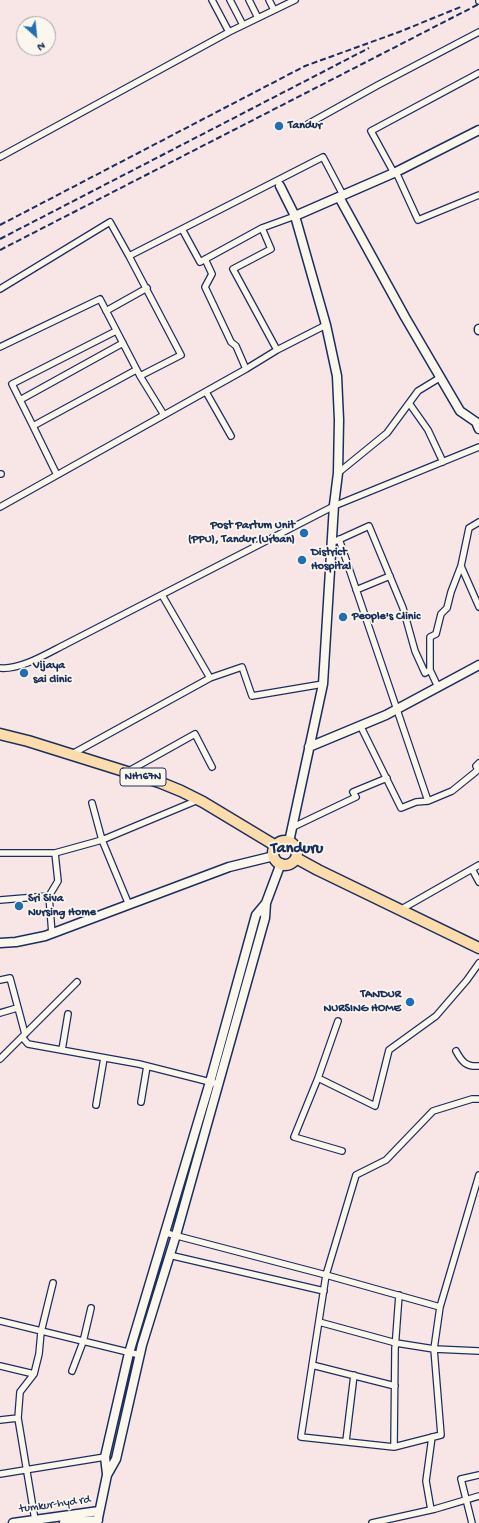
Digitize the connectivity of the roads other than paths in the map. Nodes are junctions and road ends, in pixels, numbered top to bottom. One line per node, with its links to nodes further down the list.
1 (212, 0): 9 (street)
2 (230, 0): 8 (street)
3 (249, 0): 7 (street)
4 (269, 0): 6 (street)
5 (295, 0): 6 (street)
6 (274, 10): 7 (street)
7 (258, 18): 8 (street)
8 (243, 25): 9 (street)
9 (229, 32): 14 (street)
10 (479, 32): 12 (street)
11 (479, 73): 15 (street)
12 (308, 124)
13 (479, 130): 15 (street)
14 (0, 157)
15 (395, 172): 17 (street); 18 (street)
16 (279, 183): 18 (street); 19 (street); 21 (street)
17 (479, 195)
18 (341, 196): 19 (street); 35 (street)
19 (295, 216): 20 (street); 27 (street)
20 (262, 228): 23 (street); 31 (street)
21 (182, 229): 22 (street); 23 (street)
22 (129, 256): 24 (street); 25 (street)
23 (205, 259): 32 (street)
24 (146, 288): 26 (street); 34 (street)
25 (0, 289)
26 (106, 311): 28 (street); 30 (street)
27 (326, 325): 31 (street); 45 (street)
28 (116, 331): 29 (street); 37 (street)
29 (123, 343): 33 (street); 37 (street)
30 (0, 347)
31 (277, 350): 32 (street)
32 (246, 369): 36 (street)
33 (136, 370): 34 (street); 41 (street)
34 (140, 376): 39 (street)
35 (441, 377): 38 (street); 40 (street)
36 (206, 392): 39 (street); 42 (street)
37 (20, 400): 41 (street)
38 (409, 403): 44 (street); 45 (street)
39 (164, 415): 46 (street)
40 (478, 424)
41 (33, 426): 46 (street)
42 (231, 436)
43 (479, 447): 44 (street)
44 (443, 462): 47 (street)
45 (338, 473): 47 (street)
46 (57, 475): 48 (street)
47 (334, 506): 50 (street); 54 (street)
48 (0, 507)
49 (479, 522): 51 (street)
50 (335, 541): 52 (street); 53 (street); 60 (street)
51 (461, 566): 55 (street); 58 (street)
52 (390, 576): 53 (street); 58 (street)
53 (356, 590): 62 (street)
54 (162, 595): 57 (street); 59 (street)
55 (479, 607)
56 (479, 665): 61 (street)
57 (0, 668)
58 (430, 670): 61 (street)
59 (210, 678): 60 (street); 66 (street)
60 (323, 684): 65 (street)
61 (438, 687): 62 (street)
62 (397, 710): 63 (street); 72 (street)
63 (361, 727): 65 (street); 70 (street)
64 (0, 734): 66 (highway, NH167N)
65 (309, 747): 74 (street)
66 (71, 755): 69 (highway, NH167N)
67 (479, 763): 72 (street)
68 (212, 767): 69 (street)
69 (127, 772): 71 (highway, NH167N)
70 (387, 778): 72 (street); 74 (street)
71 (198, 800): 75 (street); 79 (highway, NH167N)
72 (428, 801)
73 (92, 803): 75 (street)
74 (292, 828): 76 (street)
75 (102, 840): 78 (street); 87 (street)
76 (289, 842): 79 (highway); 80 (highway)
77 (0, 853): 78 (street)
78 (54, 853): 84 (street)
79 (277, 855): 80 (highway); 86 (street); 87 (street)
80 (296, 858): 88 (highway)
81 (479, 865): 82 (street)
82 (472, 869): 83 (street); 88 (street)
83 (479, 882)
84 (49, 896): 85 (street); 89 (street)
85 (0, 900)
86 (266, 903): 107 (street); 108 (street)
87 (129, 905): 89 (street)
88 (400, 910): 91 (highway)
89 (52, 934): 90 (street)
90 (0, 943)
91 (479, 948)
92 (479, 962): 106 (street)
93 (0, 980): 95 (street)
94 (77, 982): 99 (street)
95 (17, 1008): 96 (street); 99 (street)
96 (0, 1013)
97 (68, 1014): 100 (street)
98 (338, 1021): 106 (street)
99 (23, 1035): 100 (street); 103 (street)
100 (62, 1050): 102 (street)
101 (456, 1051): 105 (street)
102 (104, 1058): 104 (street); 111 (street)
103 (0, 1059)
104 (147, 1066): 107 (street); 110 (street)
105 (479, 1066)
106 (318, 1078): 112 (street)
107 (210, 1082): 108 (street); 115 (street)
108 (218, 1084): 116 (street)
109 (479, 1100): 118 (street)
110 (141, 1102)
111 (96, 1105)
112 (342, 1151)
113 (479, 1174): 114 (street)
114 (478, 1182): 122 (street)
115 (166, 1233): 116 (street); 131 (street)
116 (176, 1235): 117 (street); 118 (street)
117 (169, 1255): 120 (street); 132 (street)
118 (326, 1275): 120 (street); 121 (street)
119 (53, 1283): 126 (street)
120 (324, 1291): 125 (street)
121 (399, 1295): 122 (street); 128 (street)
122 (440, 1307): 129 (street)
123 (91, 1308): 127 (street)
124 (0, 1321): 126 (street)
125 (319, 1322): 128 (street); 133 (street)
126 (41, 1332): 127 (street); 136 (street)
127 (83, 1342): 131 (street); 135 (street)
128 (396, 1343): 129 (street); 138 (street)
129 (434, 1348): 130 (street); 141 (street)
130 (479, 1351)
131 (129, 1353): 132 (street); 144 (street)
132 (140, 1355): 147 (street)
133 (312, 1364): 137 (street); 142 (street)
134 (0, 1366): 136 (street)
135 (72, 1371)
136 (34, 1374): 139 (street)
137 (354, 1375): 138 (street); 142 (street)
138 (395, 1386): 143 (street)
139 (18, 1418): 140 (street); 145 (street)
140 (0, 1420)
141 (432, 1437): 143 (street); 151 (street)
142 (346, 1442): 143 (street)
143 (394, 1447)
144 (105, 1457): 145 (street); 147 (street)
145 (27, 1470): 146 (street); 153 (street)
146 (0, 1474)
147 (107, 1475): 152 (street)
148 (479, 1475): 150 (street)
149 (479, 1496): 150 (street)
150 (466, 1500): 151 (street); 158 (street)
151 (431, 1510): 157 (street)
152 (99, 1511): 153 (street, tumkur-hyd rd); 154 (street)
153 (35, 1520): 155 (street, tumkur-hyd rd)
154 (97, 1521): 156 (street, tumkur-hyd rd)
155 (13, 1523)
156 (64, 1523)
157 (372, 1523)
158 (472, 1523)

